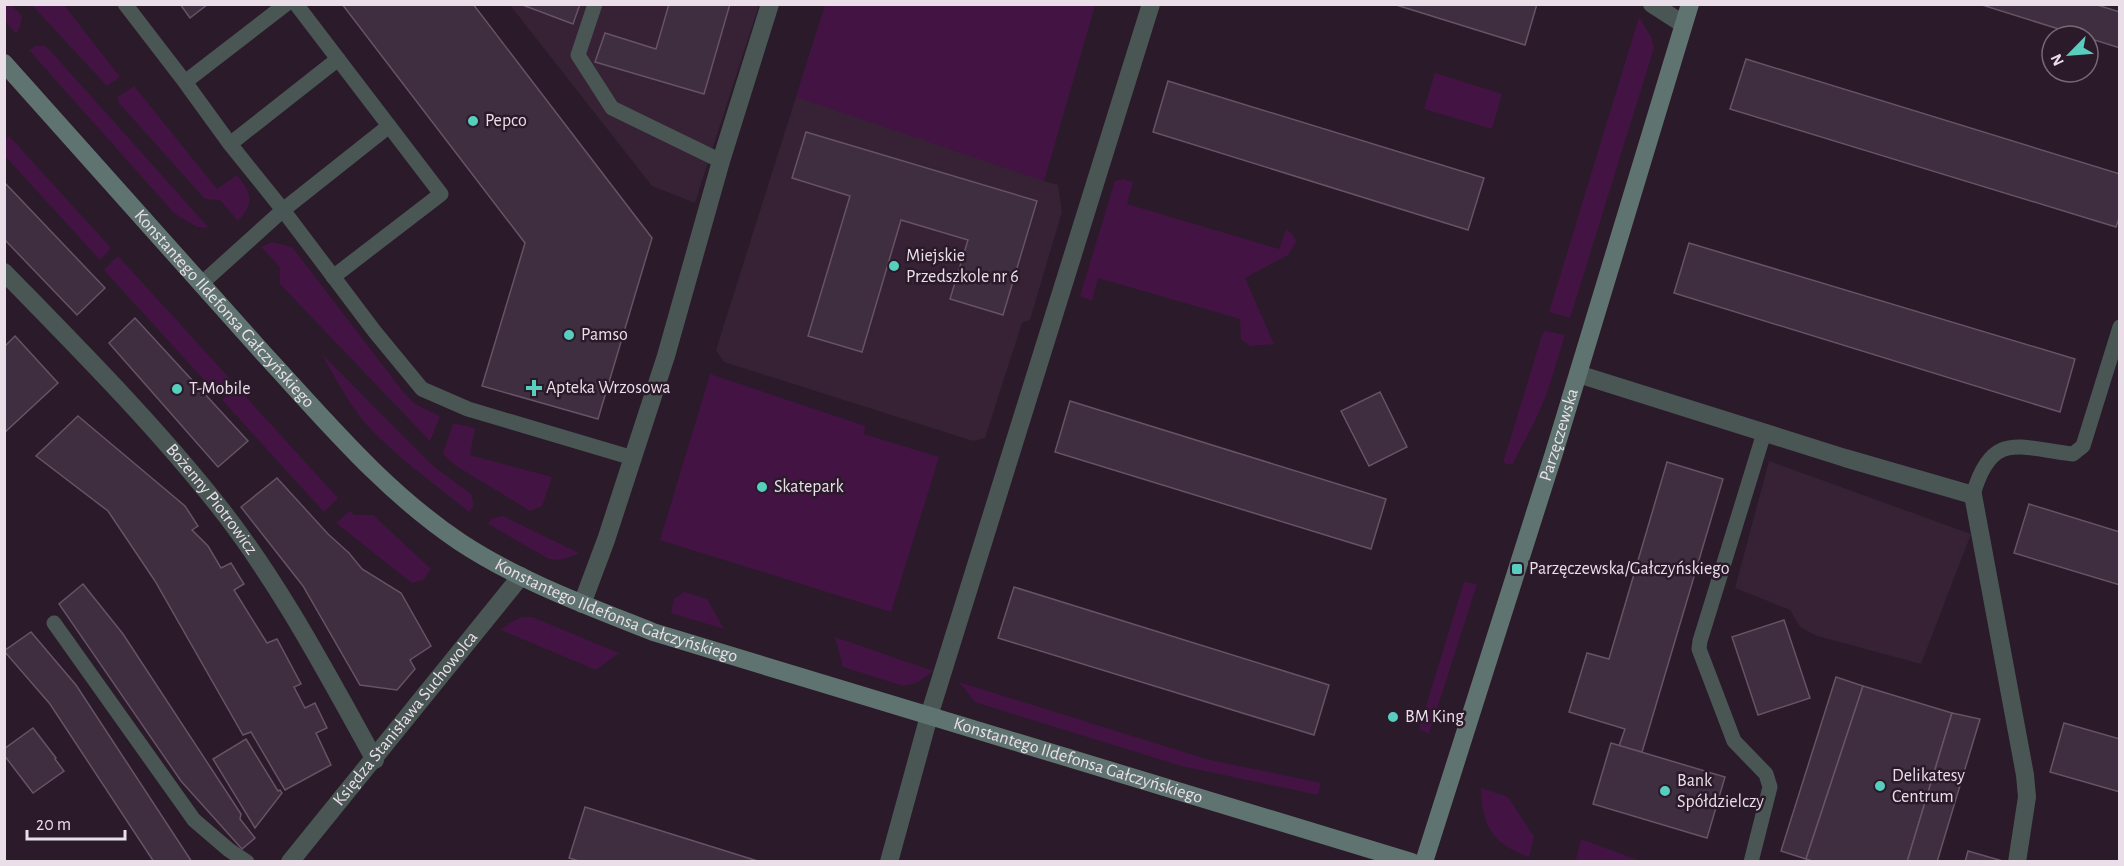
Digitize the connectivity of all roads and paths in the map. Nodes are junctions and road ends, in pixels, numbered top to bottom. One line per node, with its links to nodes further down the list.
1 (125, 4): 12 (lane)
2 (286, 4): 12 (lane)
3 (296, 4): 10 (lane)
4 (595, 4): 15 (lane)
5 (770, 4): 15 (street)
6 (1150, 4): 28 (street)
7 (1652, 4): 9 (street)
8 (1690, 4): 9 (street, Parzęczewska)
9 (1683, 24): 21 (street, Parzęczewska)
10 (338, 59): 13 (lane); 14 (lane)
11 (4, 63): 19 (street, Konstantego Ildefonsa Gałczyńskiego)
12 (185, 82): 14 (lane)
13 (389, 126): 16 (lane); 18 (lane)
14 (230, 144): 16 (lane)
15 (721, 161): 23 (street)
16 (283, 210): 18 (lane); 19 (lane)
17 (4, 272): 29 (street, Bożenny Piotrowicz)
18 (333, 277): 23 (lane)
19 (201, 284): 25 (street, Konstantego Ildefonsa Gałczyńskiego)
20 (2120, 327): 24 (lane)
21 (1578, 374): 22 (street); 34 (street, Parzęczewska)
22 (1764, 432): 24 (street); 35 (lane)
23 (633, 458): 26 (street)
24 (1973, 495): 36 (street)
25 (522, 576): 26 (street, Konstantego Ildefonsa Gałczyńskiego); 29 (street, Księdza Stanisława Suchowolca)
26 (582, 604): 28 (street, Konstantego Ildefonsa Gałczyńskiego)
27 (54, 623): 30 (lane)
28 (929, 716): 32 (street); 33 (street, Konstantego Ildefonsa Gałczyńskiego)
29 (375, 760): 31 (street, Księdza Stanisława Suchowolca)
30 (247, 861)
31 (290, 861)
32 (889, 861)
33 (1412, 861)
34 (1424, 861)
35 (1751, 861)
36 (2017, 861)

